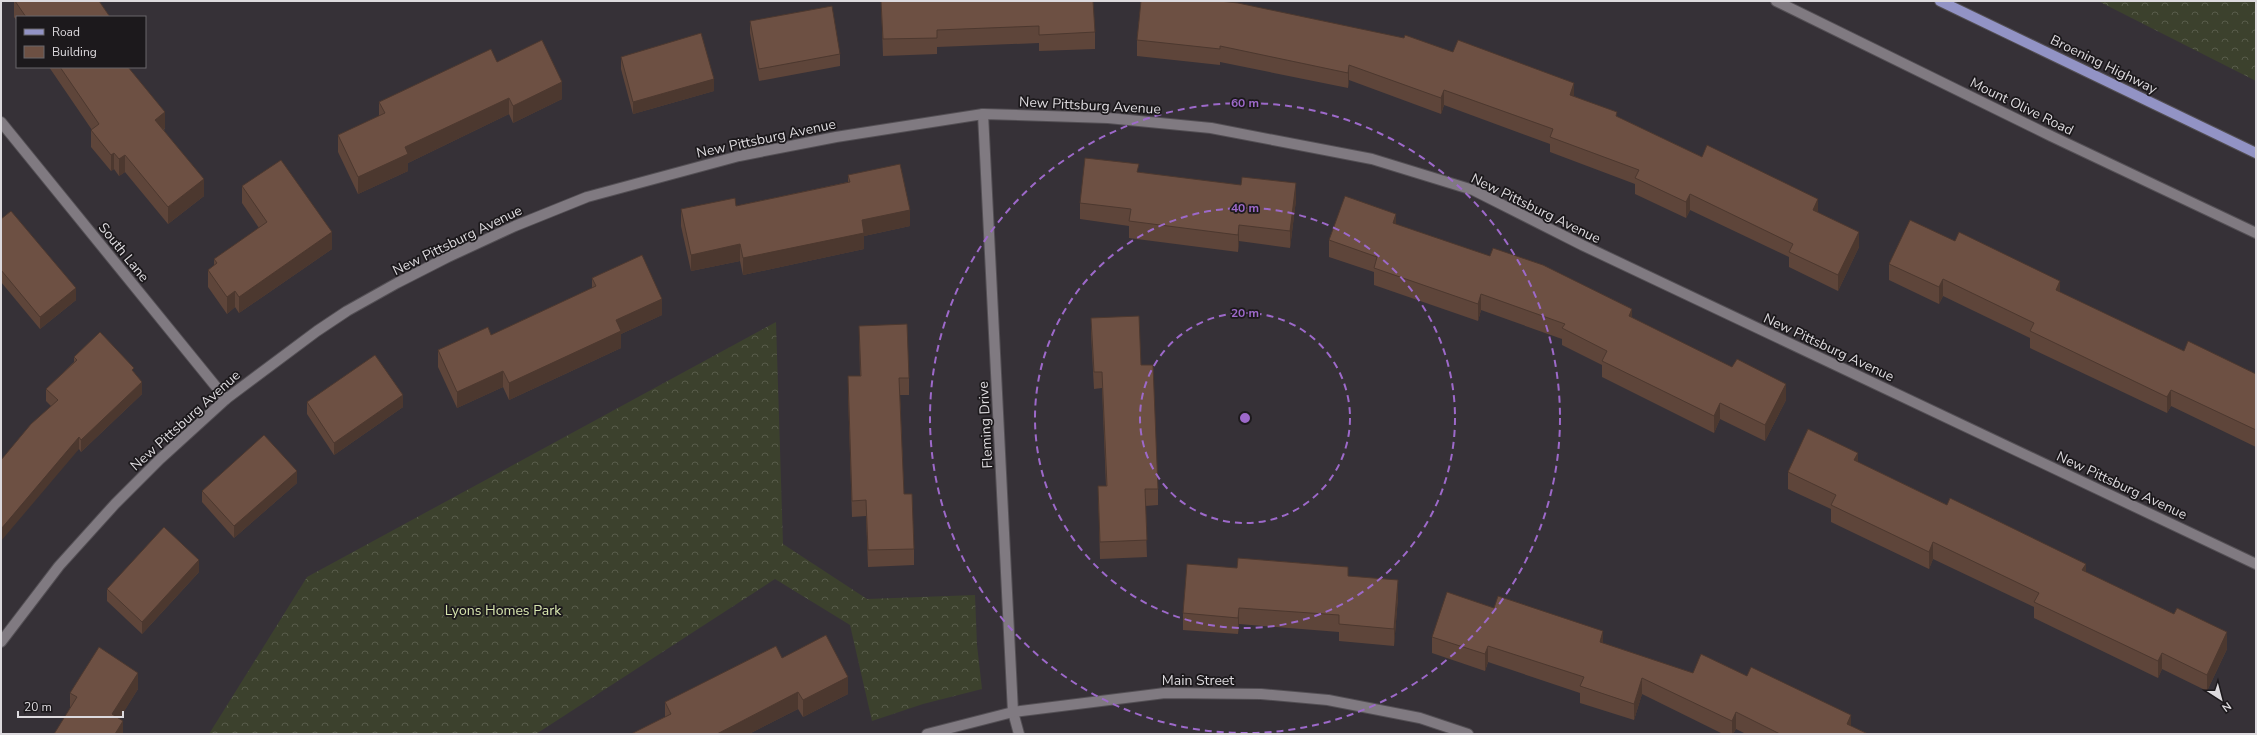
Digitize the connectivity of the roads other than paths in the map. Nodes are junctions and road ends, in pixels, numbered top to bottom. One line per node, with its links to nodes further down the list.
1 (1776, 1): 6 (street, Mount Olive Road)
2 (1940, 1): 5 (main road, Broening Highway)
3 (983, 114): 7 (street, New Pittsburg Avenue); 8 (street, New Pittsburg Avenue); 10 (street, Fleming Drive)
4 (1, 122): 7 (street, South Lane)
5 (2256, 153)
6 (2256, 233)
7 (226, 399): 9 (street, New Pittsburg Avenue)
8 (2256, 564)
9 (1, 642)
10 (1013, 712): 11 (street, Main Street); 12 (street, Fleming Drive); 13 (street, Main Street)
11 (927, 734)
12 (1019, 734)
13 (1468, 734)

